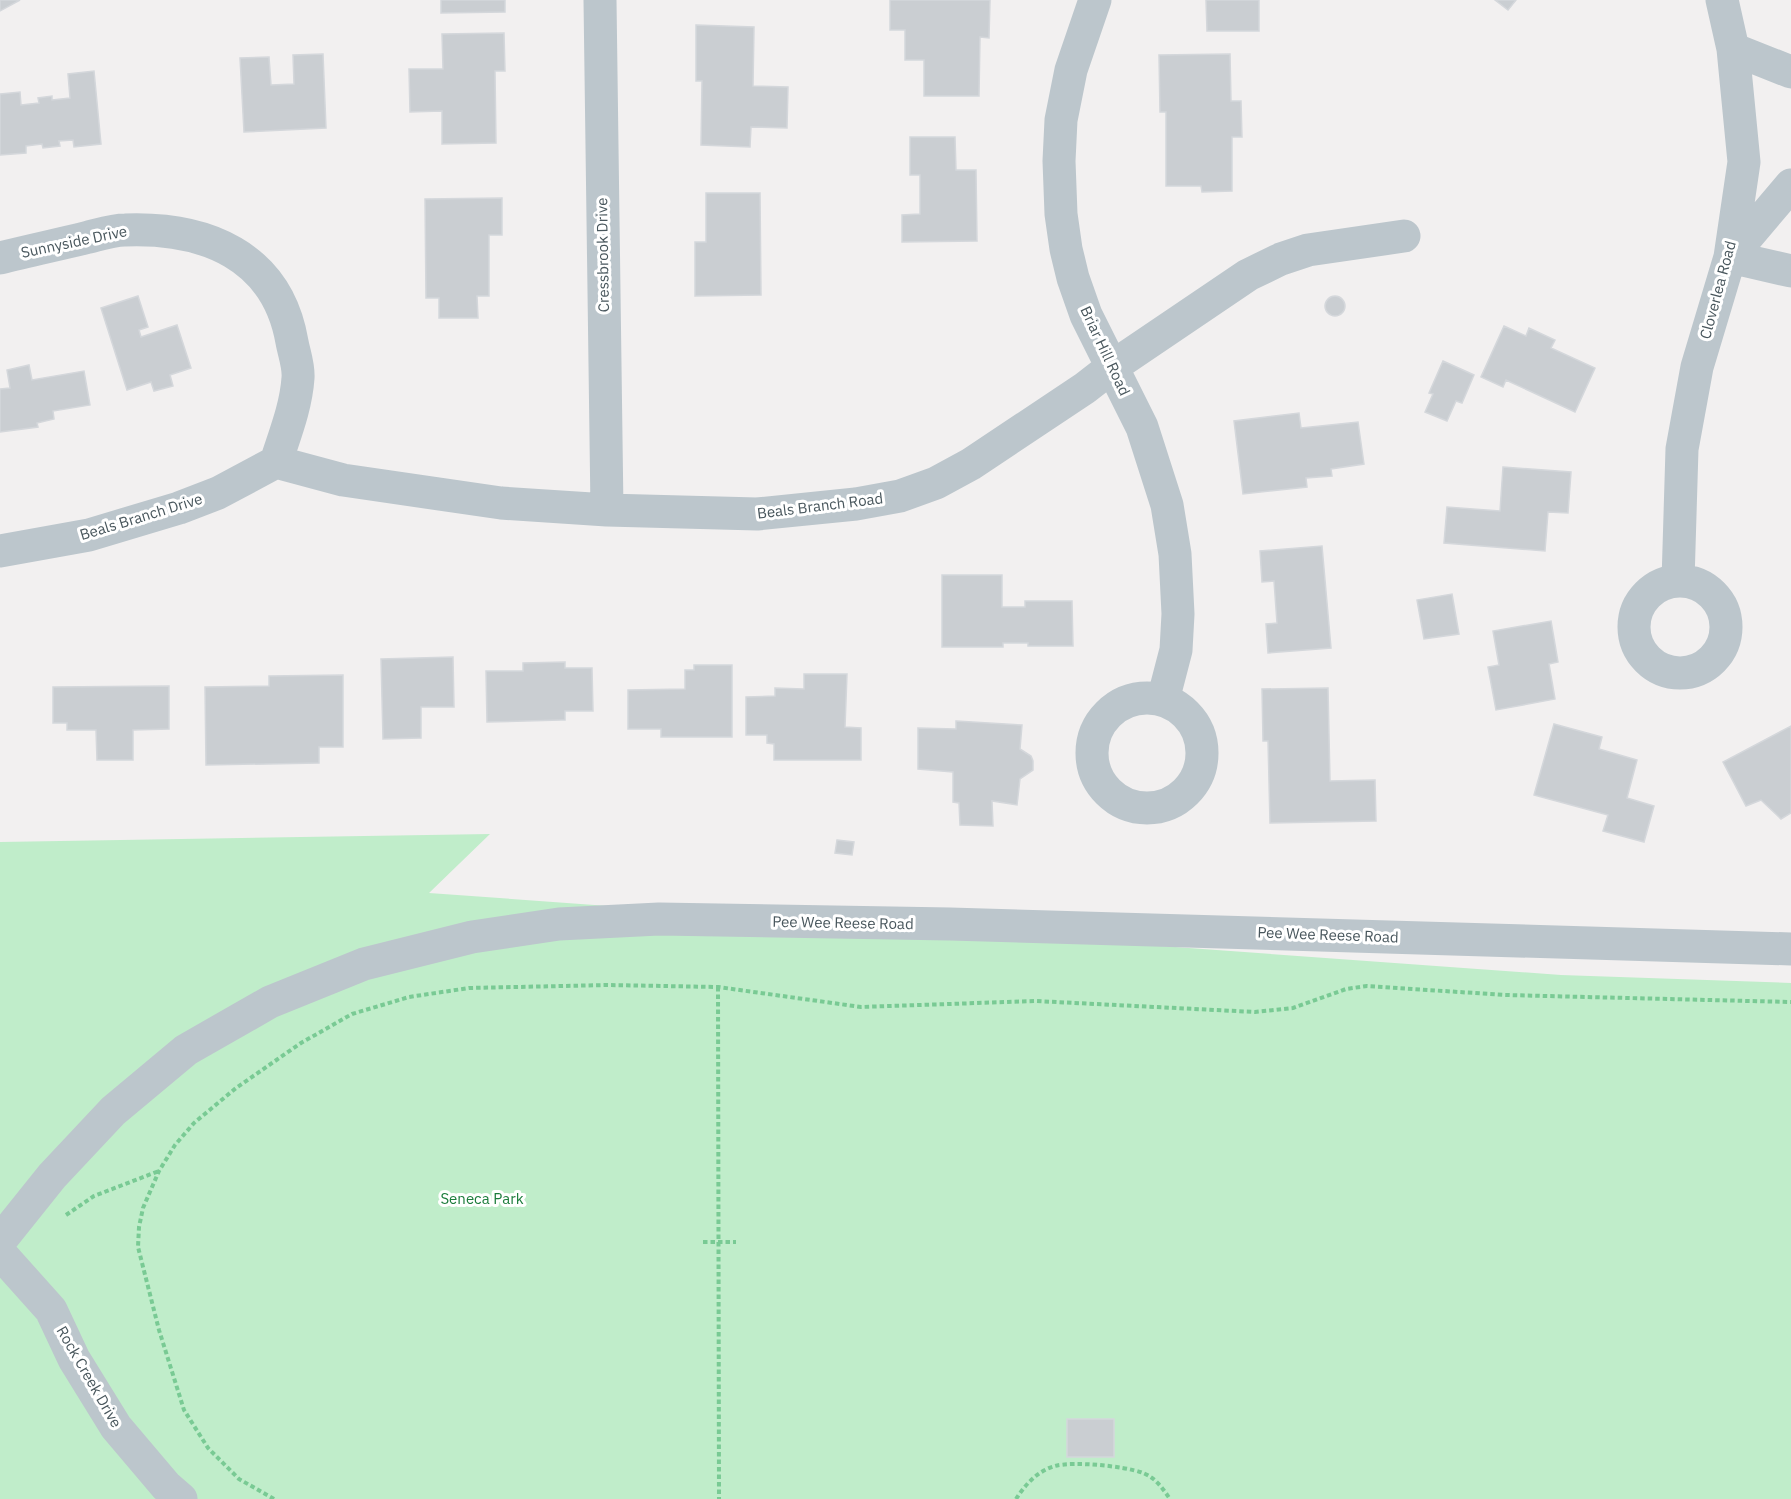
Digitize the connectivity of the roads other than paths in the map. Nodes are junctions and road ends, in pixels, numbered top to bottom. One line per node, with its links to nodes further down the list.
1 (600, 0): 13 (street, Cressbrook Drive)
2 (1095, 0): 11 (street, Briar Hill Road)
3 (1722, 0): 4 (street, Cloverlea Road)
4 (1733, 49): 5 (street); 8 (street, Cloverlea Road)
5 (1791, 72)
6 (1791, 185): 8 (street)
7 (1404, 236): 11 (street, Beals Branch Road)
8 (1730, 257): 10 (street); 15 (street, Cloverlea Road)
9 (0, 258): 12 (street, Sunnyside Drive)
10 (1791, 271)
11 (1112, 367): 13 (street, Beals Branch Road); 16 (street, Briar Hill Road)
12 (276, 462): 13 (street, Beals Branch Road); 14 (street, Beals Branch Drive)
13 (606, 510)
14 (0, 551)
15 (1678, 581)
16 (1163, 700)
17 (1791, 949): 18 (street, Pee Wee Reese Road)
18 (0, 1242)
19 (0, 1253): 20 (street, Rock Creek Drive)
20 (181, 1499)

